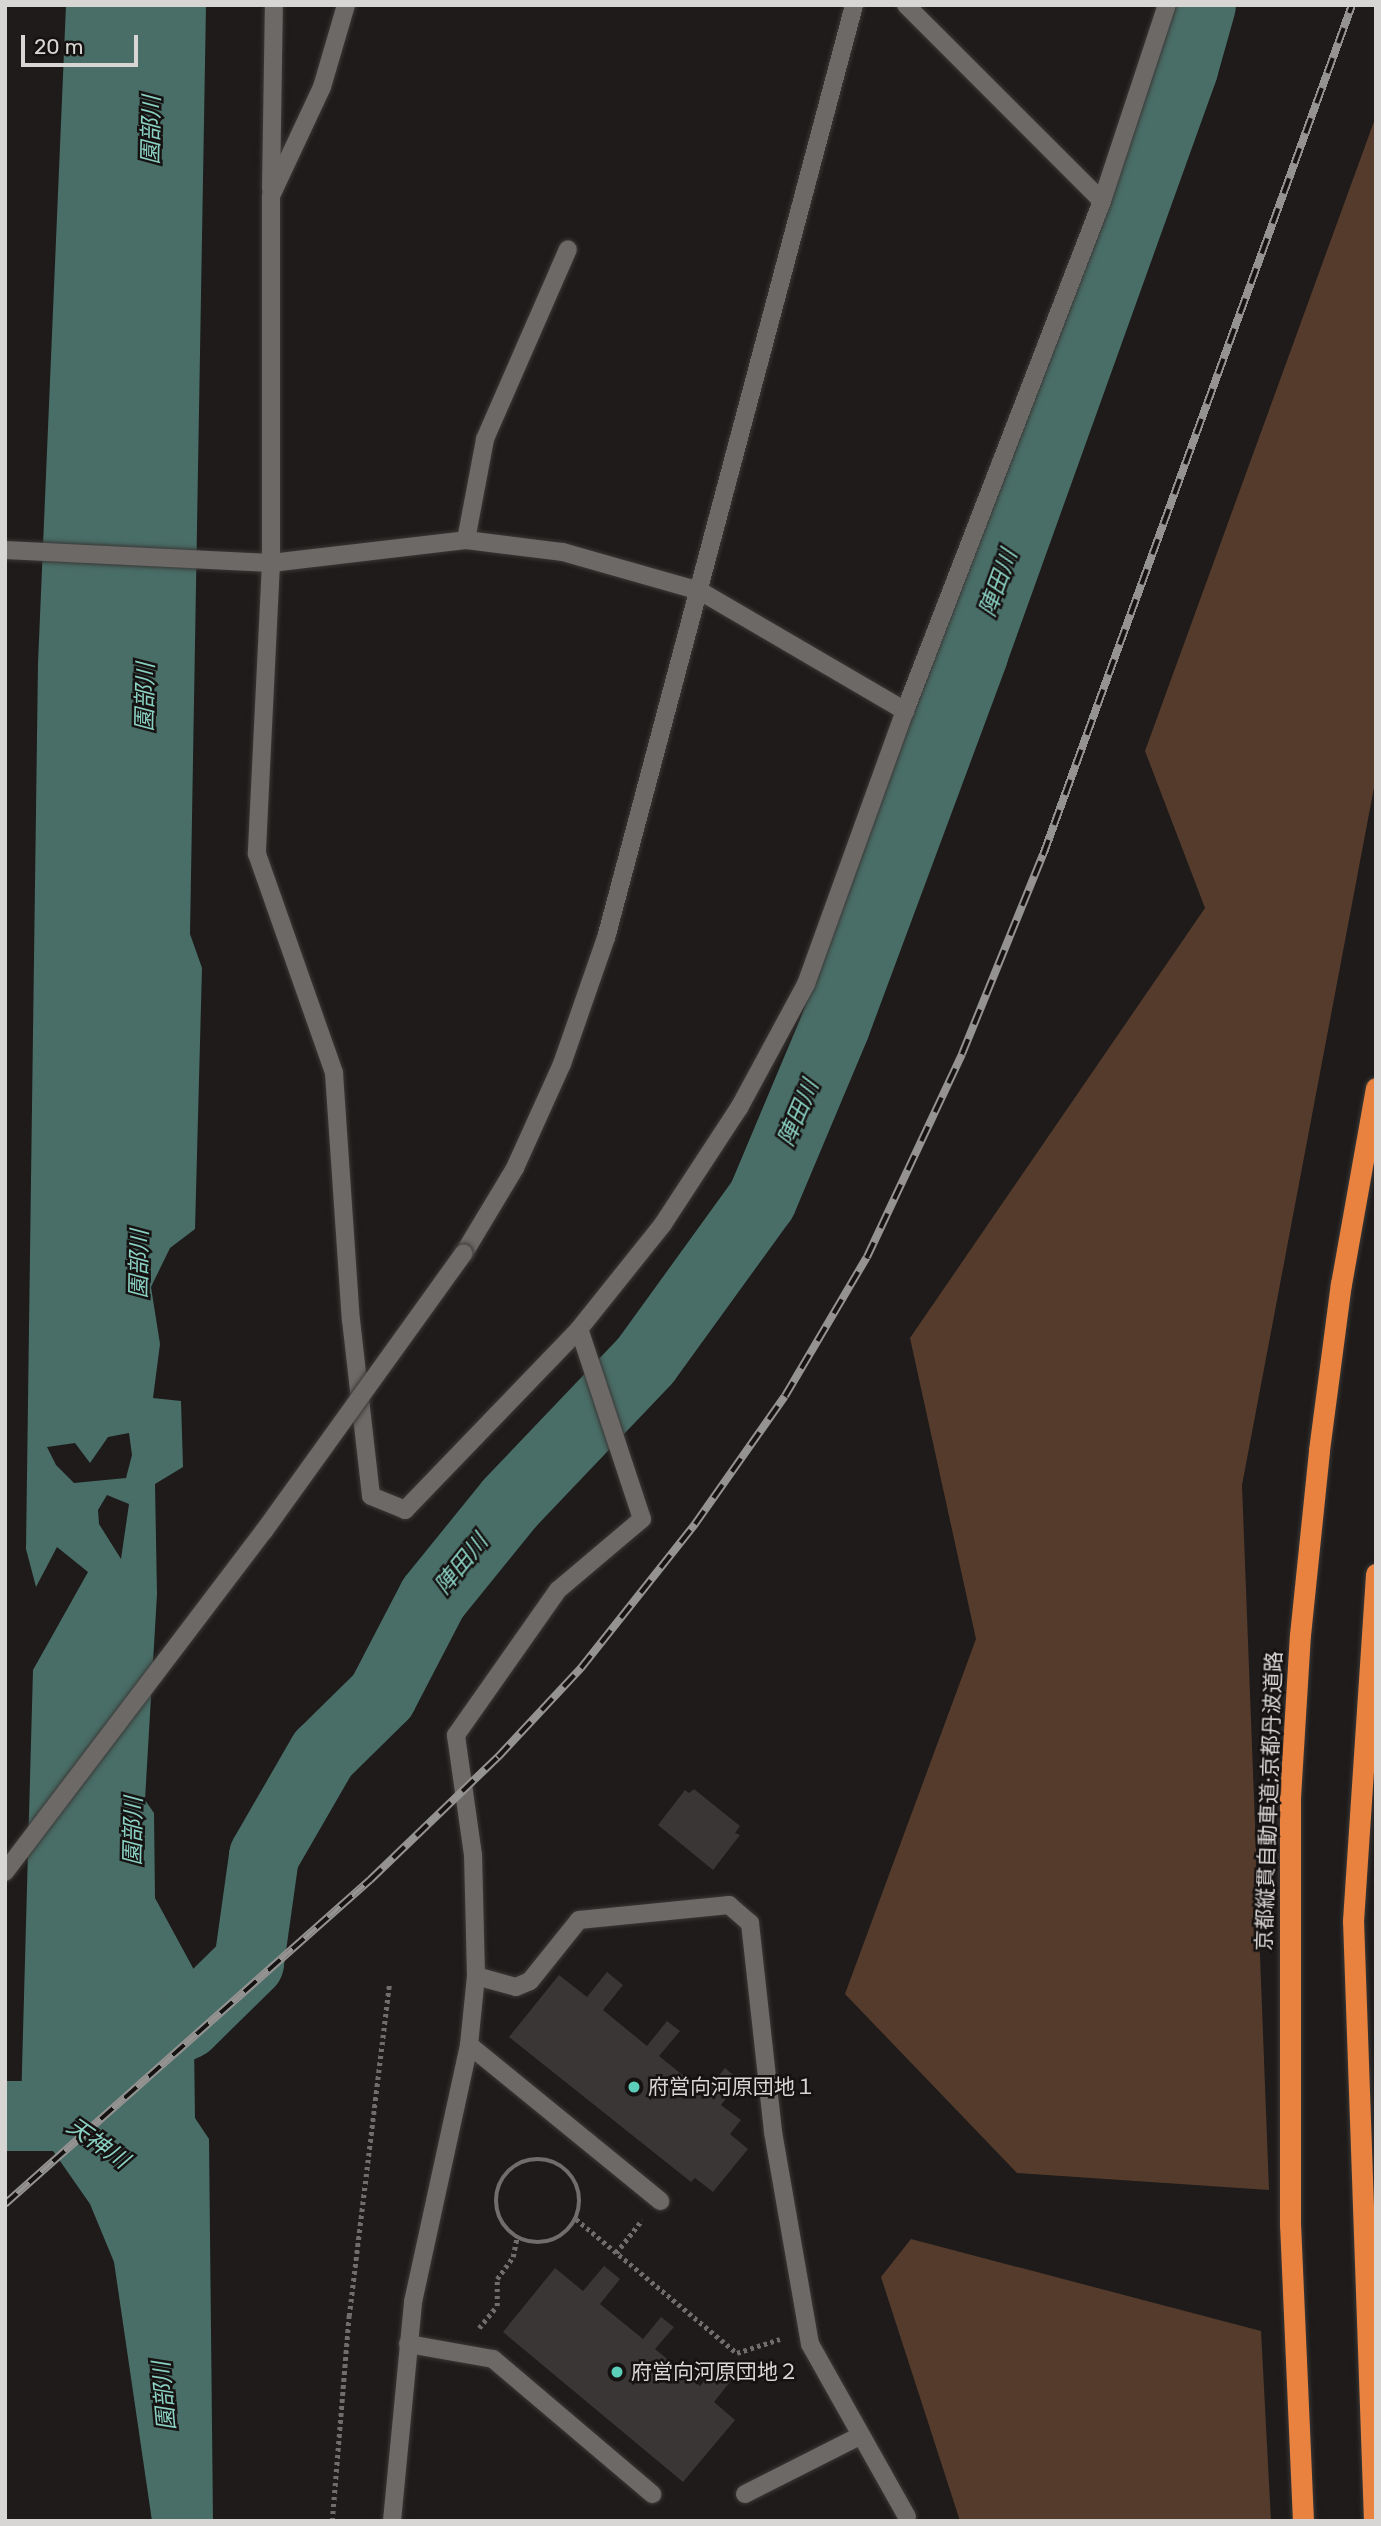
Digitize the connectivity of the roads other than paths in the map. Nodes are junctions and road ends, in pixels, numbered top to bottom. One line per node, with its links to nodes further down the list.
1 (274, 5): 6 (street)
2 (346, 5): 6 (street)
3 (854, 5): 12 (street)
4 (906, 5): 7 (street)
5 (1167, 5): 7 (street)
6 (271, 196): 11 (street)
7 (1102, 201): 13 (street)
8 (568, 249): 9 (street)
9 (466, 540): 11 (street); 12 (street)
10 (5, 550): 11 (street)
11 (271, 563): 15 (street)
12 (700, 591): 13 (street); 17 (street, bridge)
13 (905, 711): 15 (street)
14 (1376, 1088): 27 (highway, 京都縦貫自動車道;京都丹波道路)
15 (579, 1329): 18 (street)
16 (1376, 1574): 28 (highway)
17 (5, 1872)
18 (477, 1976): 19 (street); 22 (street)
19 (469, 2045): 20 (street); 21 (street)
20 (654, 2207)
21 (408, 2344): 23 (street); 26 (street)
22 (860, 2436): 24 (street); 25 (street)
23 (652, 2494)
24 (746, 2494)
25 (907, 2517)
26 (392, 2521)
27 (1303, 2521)
28 (1374, 2521)

